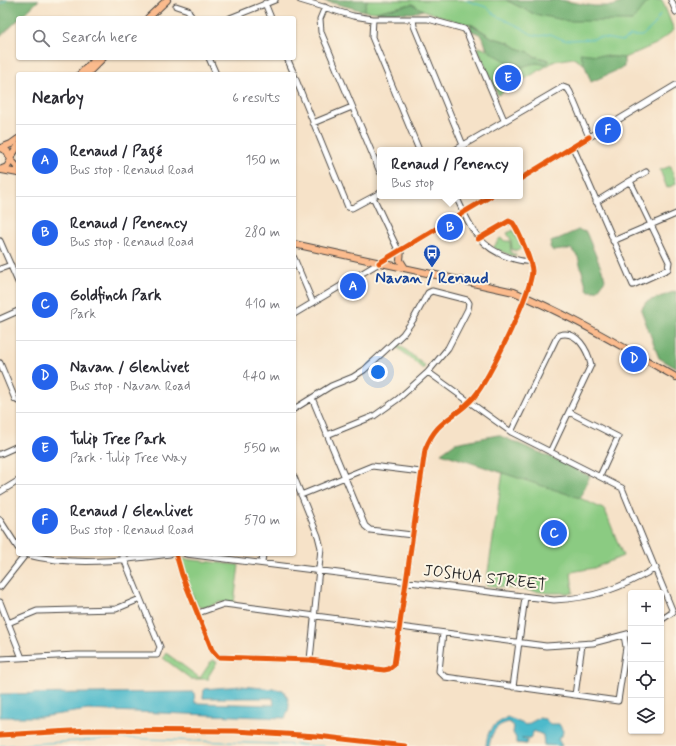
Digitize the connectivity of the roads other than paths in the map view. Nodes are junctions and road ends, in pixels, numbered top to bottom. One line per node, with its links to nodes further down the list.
1 (167, 0): 8 (main road)
2 (275, 0): 5 (street)
3 (300, 0): 7 (street)
4 (671, 0): 9 (street)
5 (265, 3): 13 (street); 14 (street)
6 (176, 6): 12 (street)
7 (325, 7): 15 (street); 27 (street)
8 (156, 10): 10 (main road); 11 (main road)
9 (676, 12)
10 (147, 16)
11 (150, 16)
12 (191, 16)
13 (235, 16)
14 (270, 16)
15 (373, 19): 16 (street); 33 (street)
16 (413, 19): 28 (street); 32 (street)
17 (94, 60): 21 (main road)
18 (101, 60): 22 (main road)
19 (210, 60): 23 (street)
20 (288, 60): 24 (street)
21 (82, 72)
22 (89, 72)
23 (215, 72)
24 (293, 72)
25 (296, 80): 29 (street)
26 (676, 85): 30 (street)
27 (352, 107): 29 (street); 39 (street)
28 (504, 120): 30 (street); 32 (street)
29 (313, 123): 46 (street)
30 (589, 137): 34 (street)
31 (16, 140): 35 (main road)
32 (463, 146)
33 (418, 147)
34 (573, 147): 43 (street); 49 (street)
35 (0, 148): 37 (main road)
36 (16, 150): 37 (main road)
37 (11, 159): 38 (main road); 40 (main road)
38 (16, 165)
39 (377, 165)
40 (1, 170): 42 (main road)
41 (646, 172): 44 (street)
42 (16, 173)
43 (523, 177)
44 (630, 181): 49 (street); 52 (street)
45 (377, 195): 46 (street)
46 (373, 197): 57 (street)
47 (457, 199): 50 (street)
48 (486, 199): 50 (street)
49 (596, 202): 55 (street)
50 (463, 212): 53 (street); 57 (street)
51 (676, 214): 52 (street)
52 (652, 224): 55 (street); 55 (street)
53 (478, 239): 58 (street); 58 (street)
54 (0, 241): 61 (street)
55 (613, 241)
56 (296, 244): 60 (main road)
57 (400, 251): 60 (street); 62 (main road)
58 (529, 261): 65 (street)
59 (296, 263): 66 (street)
60 (380, 263): 62 (main road); 66 (street)
61 (11, 265): 63 (street); 64 (street)
62 (405, 268): 65 (main road)
63 (0, 269)
64 (16, 277)
65 (525, 297): 72 (main road); 75 (street)
66 (313, 303): 68 (street)
67 (16, 312): 69 (street)
68 (296, 313)
69 (0, 319)
70 (0, 363): 74 (street)
71 (428, 372): 73 (street); 75 (street); 79 (street)
72 (676, 376)
73 (312, 398): 76 (street); 79 (street)
74 (16, 399)
75 (469, 402): 78 (street); 83 (street)
76 (296, 408)
77 (569, 412): 78 (street); 81 (street); 84 (street)
78 (511, 432): 81 (street)
79 (327, 436): 85 (street)
80 (16, 447): 82 (street)
81 (550, 452): 84 (street)
82 (0, 454)
83 (421, 472): 85 (street); 92 (street)
84 (600, 476): 104 (street)
85 (344, 477): 89 (street); 92 (street)
86 (16, 482): 88 (street)
87 (296, 482): 89 (street)
88 (0, 492)
89 (302, 495): 105 (street)
90 (0, 520): 91 (street)
91 (2, 527): 93 (street)
92 (412, 535): 106 (street)
93 (16, 545)
94 (24, 556): 107 (street)
95 (47, 556): 101 (street)
96 (123, 556): 102 (street)
97 (157, 556): 102 (street)
98 (177, 556): 111 (street)
99 (214, 556): 103 (street, JOSHUA STREET)
100 (263, 556): 103 (street)
101 (57, 557): 102 (street)
102 (124, 561): 109 (street)
103 (262, 563): 105 (street, JOSHUA STREET)
104 (656, 568): 108 (street, JOSHUA STREET); 113 (street)
105 (318, 570): 106 (street, JOSHUA STREET); 112 (street)
106 (406, 580): 108 (street, JOSHUA STREET); 115 (street)
107 (0, 587)
108 (526, 597): 119 (street)
109 (140, 599): 114 (street); 121 (street)
110 (0, 602): 114 (street)
111 (198, 613): 112 (street); 123 (street)
112 (314, 616): 115 (street); 123 (street)
113 (664, 618)
114 (8, 623): 121 (street)
115 (400, 627): 116 (street); 123 (street)
116 (443, 633): 119 (street); 124 (street)
117 (628, 634): 118 (street)
118 (624, 635): 120 (street); 125 (street)
119 (519, 644): 120 (street); 124 (street)
120 (582, 645): 125 (street)
121 (22, 658): 122 (street)
122 (0, 659)
123 (310, 660)
124 (513, 687): 125 (street)
125 (575, 695)

